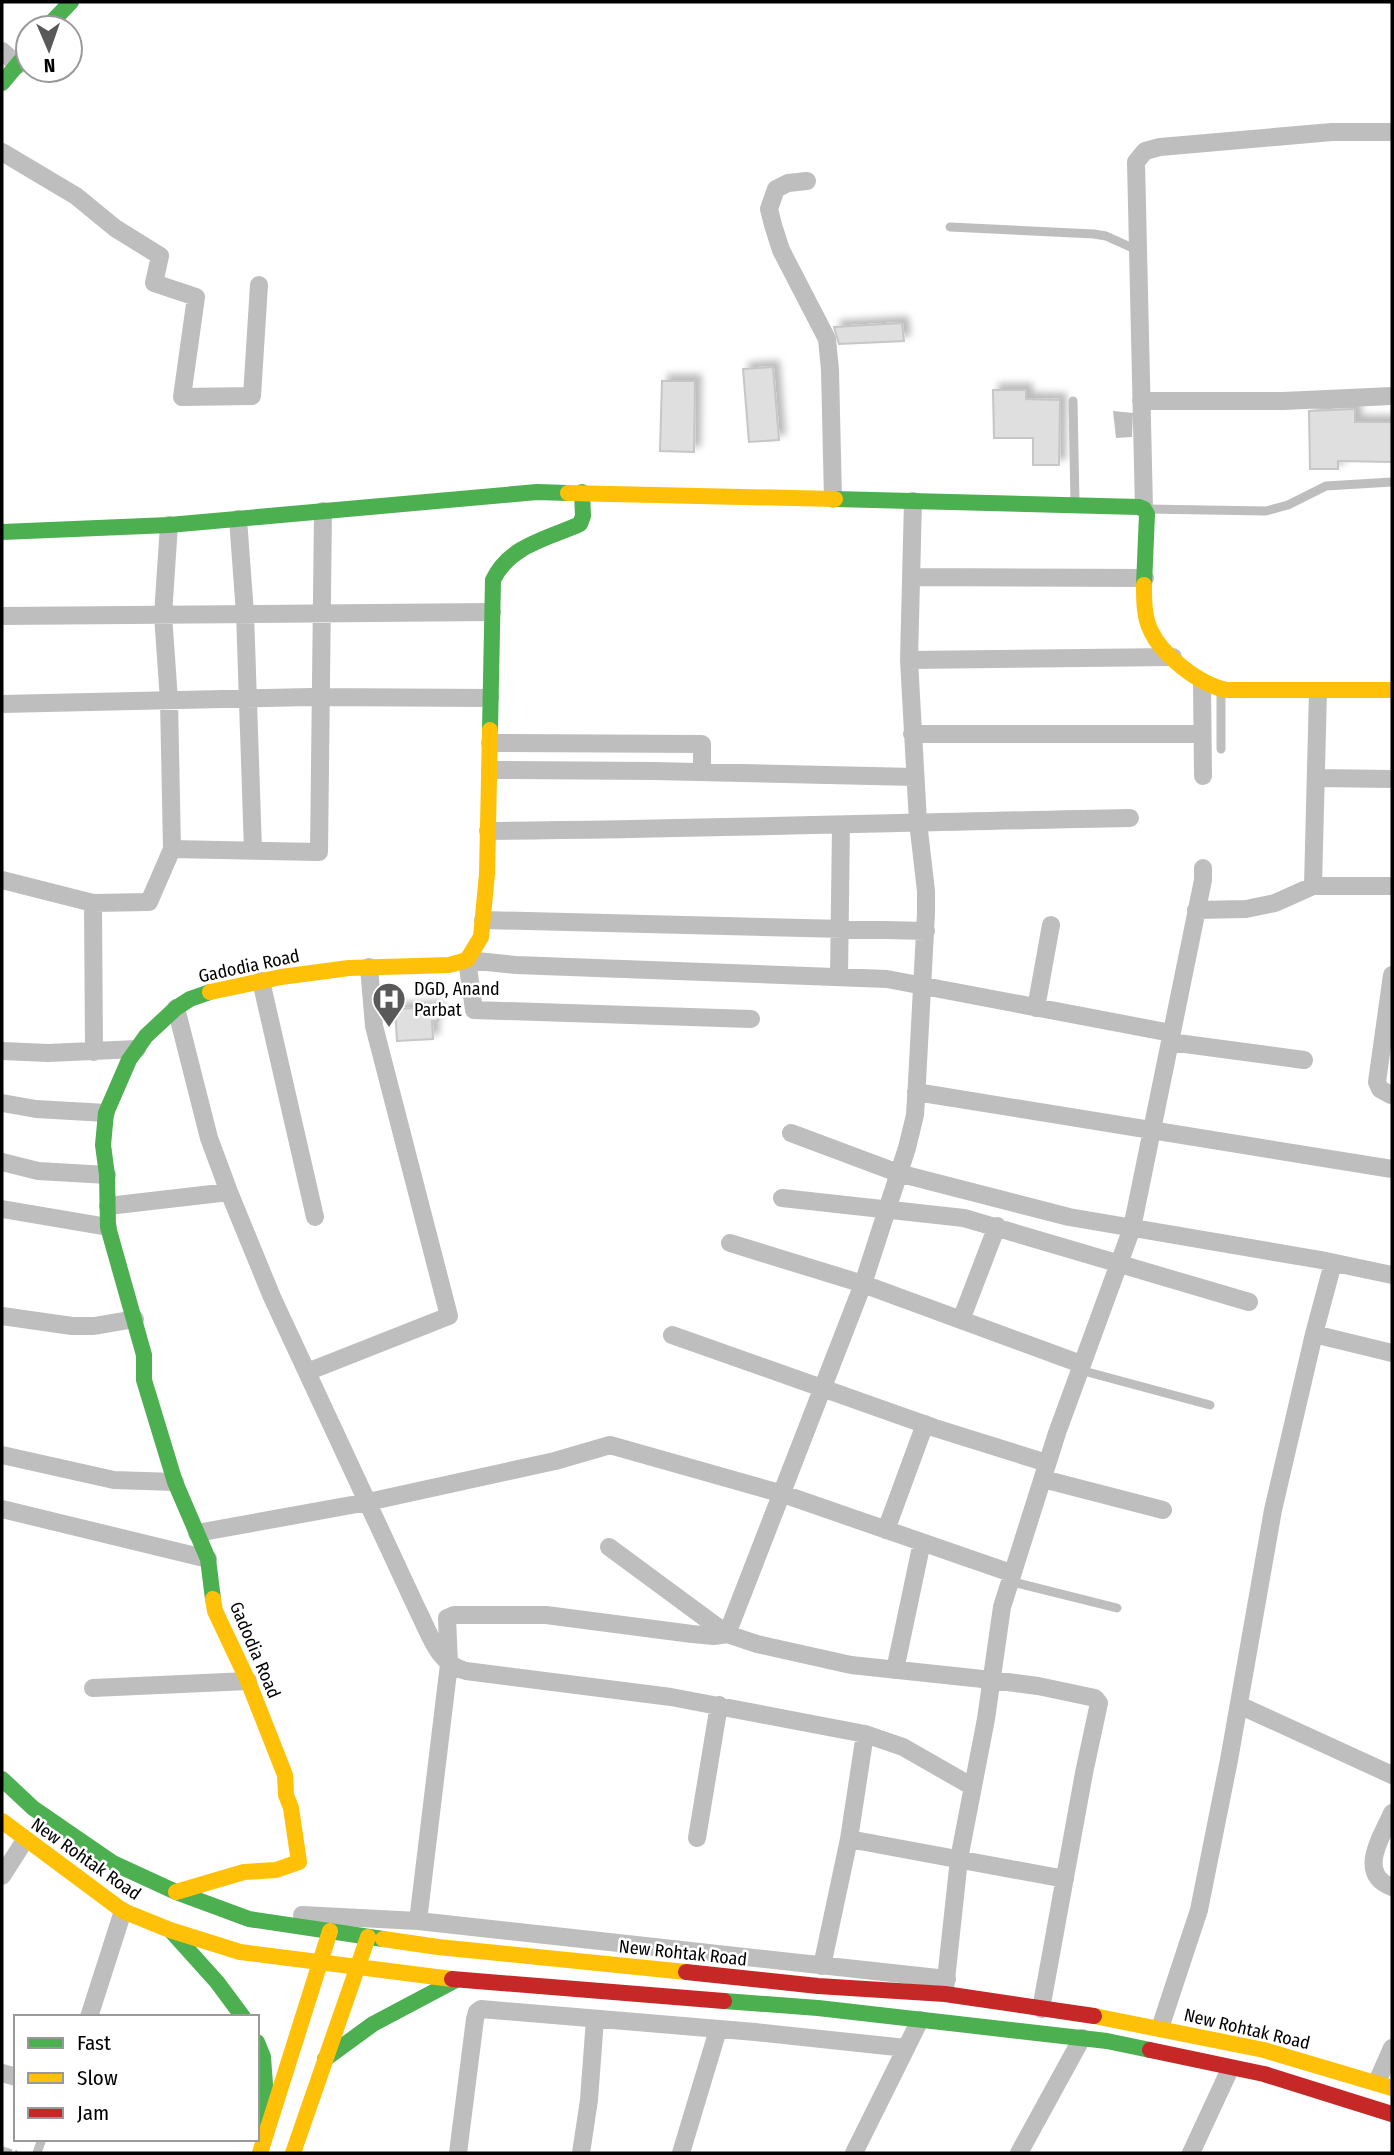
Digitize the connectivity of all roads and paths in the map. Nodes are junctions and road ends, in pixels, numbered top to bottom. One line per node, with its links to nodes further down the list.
1 (14, 69): 2 (main road)
2 (2, 83)
3 (1392, 132): 7 (street)
4 (2, 152): 8 (street)
5 (807, 181): 14 (street)
6 (950, 227): 7 (lane)
7 (1137, 250): 11 (street)
8 (259, 285)
9 (1392, 396): 11 (street)
10 (1073, 401): 16 (lane)
11 (1141, 401): 17 (street)
12 (1392, 482): 17 (lane)
13 (582, 492): 14 (main road); 18 (main road); 24 (main road)
14 (833, 499): 15 (main road)
15 (913, 501): 16 (main road); 22 (street)
16 (1075, 505): 17 (main road)
17 (1144, 509): 23 (main road)
18 (323, 511): 19 (main road); 25 (street)
19 (239, 519): 20 (main road); 26 (street)
20 (169, 525): 21 (main road); 27 (street)
21 (2, 532)
22 (911, 577): 23 (street); 30 (street)
23 (1145, 578): 29 (main road)
24 (492, 611): 25 (street); 37 (main road)
25 (323, 612): 26 (street); 35 (street)
26 (245, 613): 27 (street); 36 (street)
27 (163, 615): 28 (street); 38 (street)
28 (2, 616)
29 (1173, 657): 30 (street); 31 (main road)
30 (909, 660): 40 (street)
31 (1202, 683): 32 (main road); 41 (street)
32 (1221, 690): 34 (main road); 43 (lane)
33 (1392, 690): 34 (main road)
34 (1318, 691): 48 (street)
35 (322, 697): 36 (street); 37 (street); 55 (street)
36 (247, 698): 38 (street); 55 (street)
37 (491, 698): 42 (main road)
38 (169, 701): 39 (street); 54 (street)
39 (2, 704)
40 (912, 734): 41 (street); 47 (street)
41 (1202, 734): 46 (street)
42 (490, 743): 44 (main road); 45 (street)
43 (1221, 749)
44 (490, 770): 45 (street); 53 (main road)
45 (702, 772): 47 (street)
46 (1203, 776)
47 (915, 777): 51 (street)
48 (1316, 778): 49 (street); 58 (street)
49 (1392, 779)
50 (1130, 818): 51 (street)
51 (918, 822): 52 (street); 65 (street)
52 (841, 825): 53 (street); 64 (street)
53 (488, 831): 62 (main road)
54 (172, 849): 55 (street); 60 (street)
55 (253, 850)
56 (1203, 868): 61 (street)
57 (2, 880): 60 (street)
58 (1313, 886): 59 (street); 61 (street)
59 (1392, 886)
60 (93, 903): 78 (street)
61 (1196, 910): 75 (street)
62 (484, 920): 64 (street); 66 (main road)
63 (1051, 925): 73 (street)
64 (840, 928): 65 (street); 69 (street)
65 (926, 931): 71 (street)
66 (467, 960): 67 (main road, Gadodia Road); 69 (street); 74 (street)
67 (369, 967): 70 (main road, Gadodia Road); 112 (street)
68 (1392, 975): 81 (street)
69 (839, 976): 71 (street)
70 (261, 981): 72 (main road, Gadodia Road); 95 (street)
71 (923, 985): 73 (street); 80 (street)
72 (176, 1008): 76 (main road, Gadodia Road); 90 (street)
73 (1036, 1008): 75 (street)
74 (751, 1019)
75 (1171, 1037): 79 (street); 84 (street)
76 (137, 1049): 78 (street); 83 (main road, Gadodia Road)
77 (2, 1051): 78 (street)
78 (94, 1052)
79 (1304, 1060)
80 (916, 1092): 84 (street); 88 (street)
81 (1391, 1095)
82 (2, 1103): 83 (street)
83 (106, 1112): 89 (main road, Gadodia Road)
84 (1152, 1131): 87 (street); 98 (street)
85 (791, 1133): 88 (street)
86 (2, 1162): 89 (street)
87 (1392, 1169)
88 (898, 1173): 94 (street); 98 (street)
89 (107, 1175): 92 (main road, Gadodia Road)
90 (229, 1192): 92 (street); 112 (street)
91 (782, 1198): 94 (street)
92 (108, 1206): 97 (main road, Gadodia Road)
93 (2, 1209): 97 (street)
94 (887, 1209): 96 (street); 103 (street)
95 (315, 1217)
96 (997, 1226): 101 (street); 107 (street)
97 (108, 1227): 106 (main road, Gadodia Road)
98 (1132, 1228): 100 (street); 101 (street)
99 (730, 1243): 103 (street)
100 (1333, 1263): 102 (street); 108 (street)
101 (1118, 1265): 104 (street); 111 (street)
102 (1392, 1275)
103 (863, 1284): 107 (street); 113 (street)
104 (1249, 1302)
105 (2, 1316): 106 (street)
106 (135, 1319): 118 (main road, Gadodia Road)
107 (961, 1320): 111 (street)
108 (1314, 1334): 110 (street); 137 (street)
109 (672, 1335): 113 (street)
110 (1392, 1353)
111 (1080, 1367): 114 (lane); 117 (street)
112 (306, 1372): 120 (street)
113 (822, 1387): 115 (street); 119 (street)
114 (1210, 1405)
115 (925, 1424): 117 (street); 123 (street)
116 (2, 1455): 118 (street)
117 (1045, 1471): 122 (street); 128 (street)
118 (176, 1482): 124 (main road, Gadodia Road)
119 (783, 1493): 120 (street); 123 (street); 130 (street)
120 (368, 1502): 124 (street); 131 (street)
121 (2, 1509): 127 (street)
122 (1163, 1510)
123 (886, 1530): 125 (street)
124 (197, 1533): 127 (main road, Gadodia Road)
125 (922, 1542): 128 (street); 132 (street)
126 (609, 1547): 130 (street)
127 (208, 1559): 134 (main road, Gadodia Road)
128 (1010, 1577): 129 (lane); 133 (street)
129 (1117, 1608)
130 (727, 1634): 131 (street); 132 (street)
131 (449, 1664): 136 (street); 153 (street)
132 (895, 1670): 133 (street)
133 (992, 1680): 141 (street); 149 (street)
134 (248, 1681): 135 (street); 151 (main road, Gadodia Road)
135 (93, 1688)
136 (719, 1705): 138 (street); 144 (street)
137 (1239, 1705): 139 (street); 168 (street)
138 (865, 1734): 141 (street); 145 (street)
139 (1392, 1775)
140 (2, 1779): 151 (main road, New Rohtak Road)
141 (973, 1787): 147 (street)
142 (1392, 1813): 150 (street)
143 (2, 1821): 146 (main road, New Rohtak Road)
144 (697, 1838)
145 (849, 1839): 147 (street); 158 (street)
146 (25, 1840): 148 (street); 152 (main road, New Rohtak Road)
147 (960, 1859): 149 (street); 161 (street)
148 (2, 1876)
149 (1065, 1879): 162 (street)
150 (1392, 1887)
151 (182, 1891): 153 (street); 155 (main road, New Rohtak Road)
152 (123, 1911): 154 (main road, New Rohtak Road); 163 (street)
153 (418, 1921): 158 (street)
154 (170, 1930): 157 (main road, New Rohtak Road); 164 (main road)
155 (330, 1931): 156 (main road, New Rohtak Road); 157 (main road)
156 (368, 1937): 159 (main road); 161 (main road, New Rohtak Road)
157 (320, 1962): 159 (main road, New Rohtak Road); 178 (main road)
158 (822, 1966): 161 (street)
159 (357, 1967): 160 (main road, New Rohtak Road); 174 (main road)
160 (456, 1980): 166 (main road, New Rohtak Road); 174 (main road)
161 (946, 1986): 162 (main road, New Rohtak Road); 167 (street)
162 (1041, 2009): 168 (main road, New Rohtak Road)
163 (90, 2015)
164 (242, 2015)
165 (595, 2019): 169 (street); 181 (street); 182 (street)
166 (920, 2020): 167 (main road, New Rohtak Road); 172 (street)
167 (940, 2023): 170 (main road, New Rohtak Road)
168 (1160, 2028): 176 (main road, New Rohtak Road)
169 (718, 2030): 172 (street); 183 (street)
170 (1082, 2038): 175 (main road, New Rohtak Road); 185 (street)
171 (259, 2047): 178 (main road)
172 (906, 2048): 184 (street)
173 (1392, 2048): 176 (street)
174 (325, 2059): 180 (main road)
175 (1230, 2068): 177 (main road, New Rohtak Road); 186 (street)
176 (1385, 2085)
177 (1392, 2114)
178 (268, 2126): 179 (main road)
179 (260, 2153)
180 (293, 2153)
181 (458, 2153)
182 (582, 2153)
183 (681, 2153)
184 (854, 2153)
185 (1019, 2153)
186 (1191, 2153)

